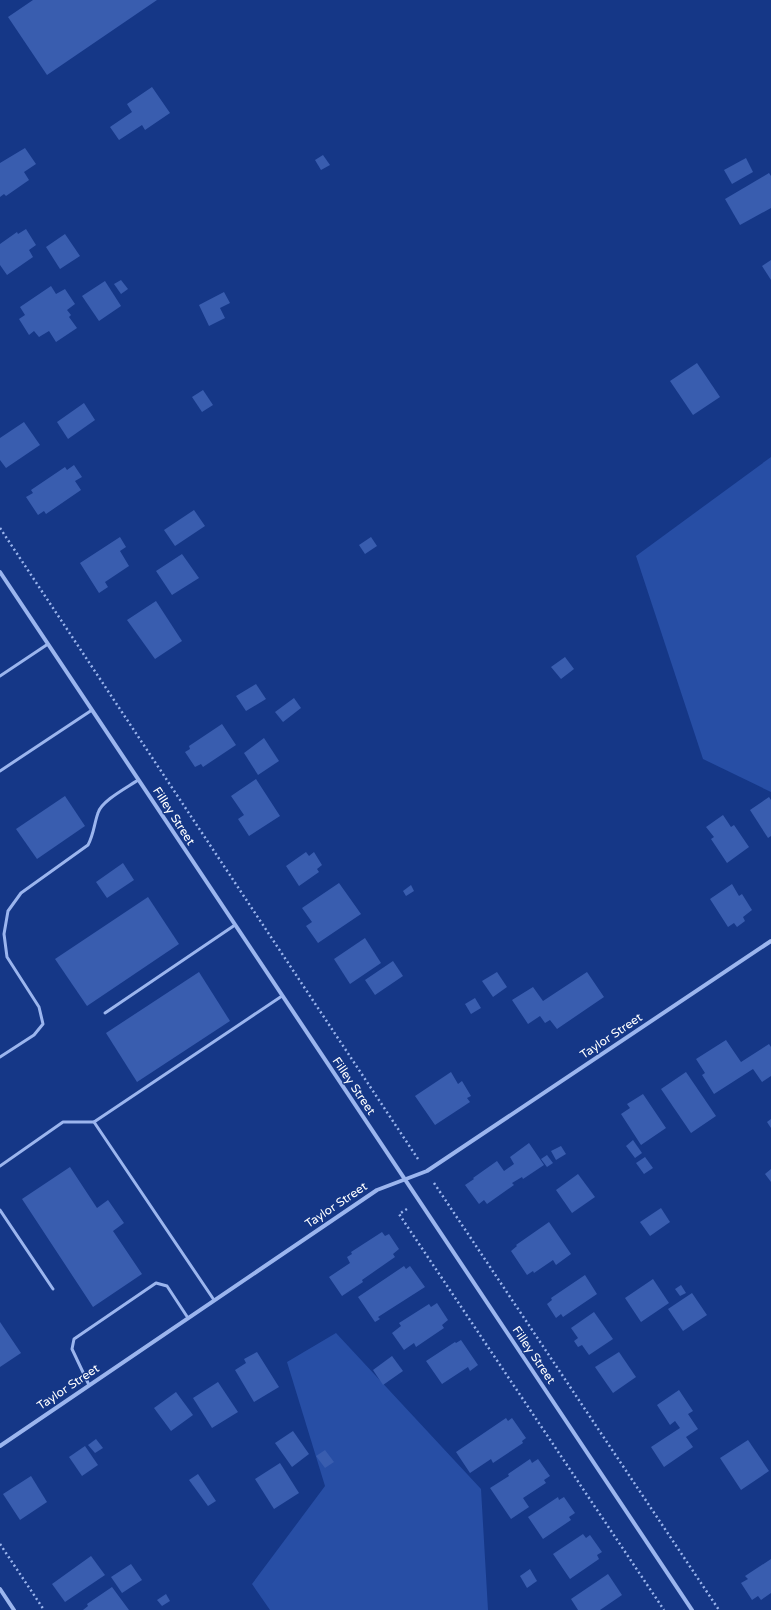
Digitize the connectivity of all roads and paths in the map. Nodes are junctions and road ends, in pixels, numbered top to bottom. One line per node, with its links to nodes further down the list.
1 (0, 528): 15 (path)
2 (0, 572): 3 (street, Filley Street)
3 (49, 644): 4 (lane); 5 (street, Filley Street)
4 (0, 676)
5 (92, 710): 6 (lane); 7 (street, Filley Street)
6 (0, 771)
7 (138, 780): 8 (street, Filley Street); 12 (lane)
8 (235, 925): 10 (street, Filley Street); 11 (lane)
9 (771, 941): 15 (street, Taylor Street)
10 (282, 996): 13 (lane); 16 (street, Filley Street)
11 (105, 1013)
12 (0, 1057)
13 (94, 1122): 14 (lane); 21 (lane)
14 (0, 1166)
15 (427, 1171): 16 (street, Taylor Street); 17 (path)
16 (406, 1180): 18 (street, Filley Street); 21 (street, Taylor Street)
17 (439, 1190): 18 (path); 31 (path)
18 (420, 1201): 29 (path); 30 (street, Filley Street)
19 (0, 1210): 20 (lane)
20 (53, 1289)
21 (214, 1300): 22 (street, Taylor Street)
22 (188, 1318): 23 (street, Taylor Street); 23 (lane)
23 (89, 1385): 24 (street, Taylor Street)
24 (0, 1446)
25 (0, 1544): 28 (path)
26 (0, 1589): 27 (street)
27 (14, 1610)
28 (44, 1610)
29 (664, 1610)
30 (692, 1610)
31 (719, 1610)

